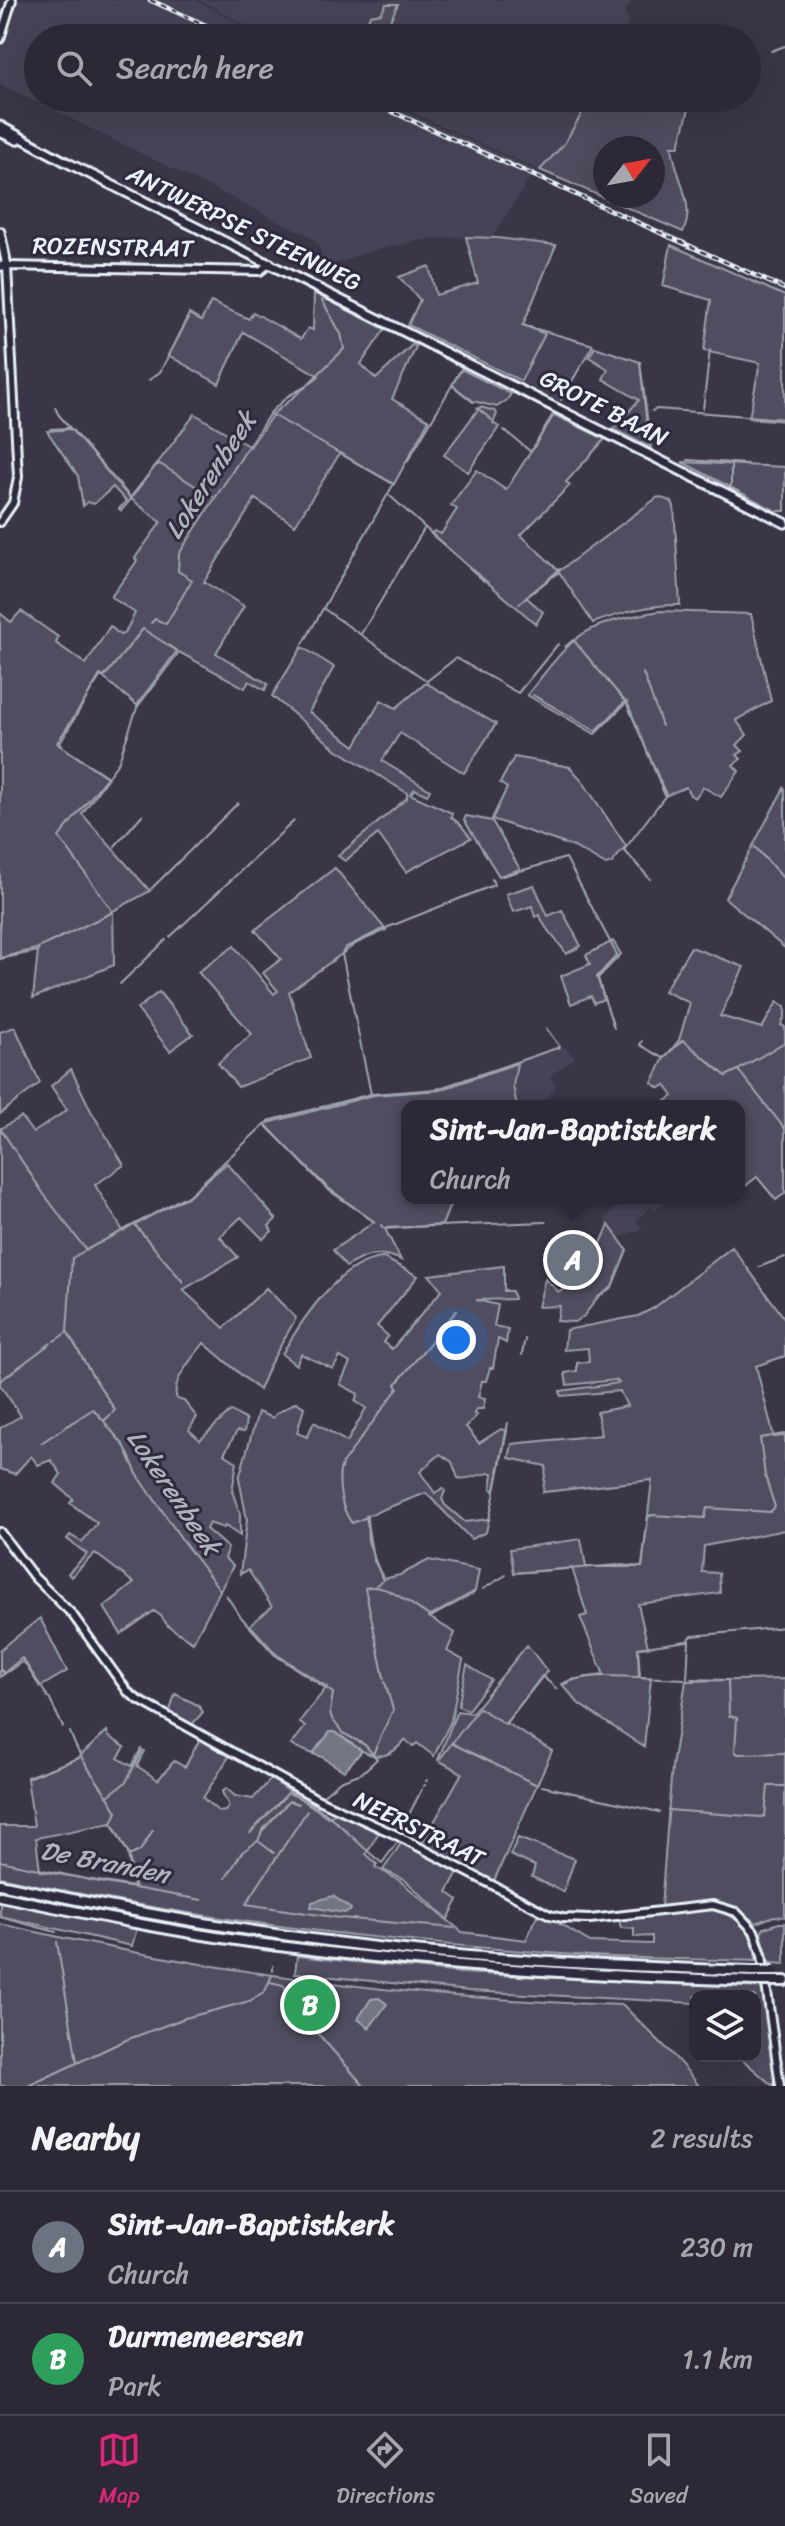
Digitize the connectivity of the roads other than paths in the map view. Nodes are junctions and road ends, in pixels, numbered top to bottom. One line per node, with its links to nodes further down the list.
1 (12, 0): 2 (street)
2 (0, 39)
3 (0, 129): 5 (main road, ANTWERPSE STEENWEG)
4 (0, 232): 6 (main road)
5 (270, 263): 6 (street, ROZENSTRAAT); 7 (main road, ANTWERPSE STEENWEG)
6 (4, 266): 8 (street)
7 (404, 330): 9 (main road, GROTE BAAN)
8 (0, 522)
9 (785, 523)
10 (0, 1532): 15 (street, NEERSTRAAT)
11 (0, 1884): 14 (highway, bridge)
12 (0, 1896): 14 (highway, bridge)
13 (785, 1972): 14 (highway)
14 (778, 1978)
15 (780, 2086)

